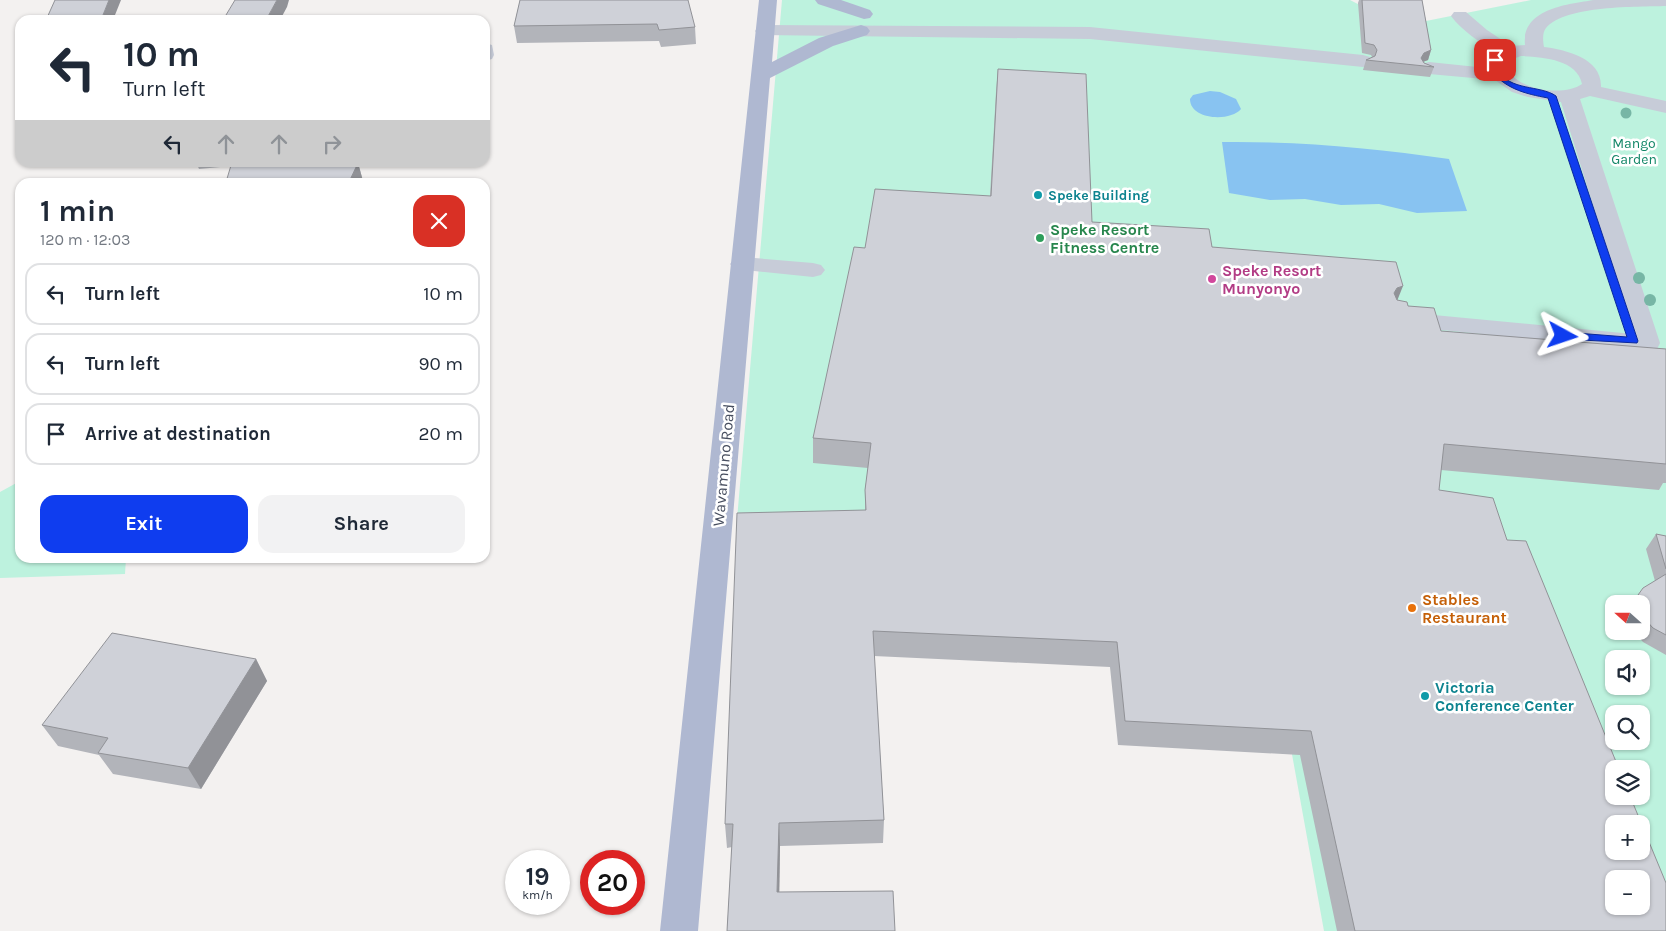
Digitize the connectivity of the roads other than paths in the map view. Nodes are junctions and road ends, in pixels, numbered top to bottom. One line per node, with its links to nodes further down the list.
1 (1666, 1): 8 (street)
2 (819, 7): 7 (street)
3 (771, 14): 7 (street); 11 (main road, Wavamuno Road)
4 (942, 15): 7 (street)
5 (1076, 15): 7 (street)
6 (1460, 16): 10 (street)
7 (862, 23): 11 (main road)
8 (1535, 51): 10 (street); 12 (street)
9 (1428, 61): 10 (street)
10 (1500, 62): 12 (street)
11 (761, 76): 15 (main road, Wavamuno Road)
12 (1575, 90): 13 (street); 14 (street); 17 (street)
13 (1666, 93)
14 (1666, 107)
15 (742, 264): 16 (street); 18 (main road, Wavamuno Road)
16 (813, 270)
17 (1398, 319)
18 (679, 931)

